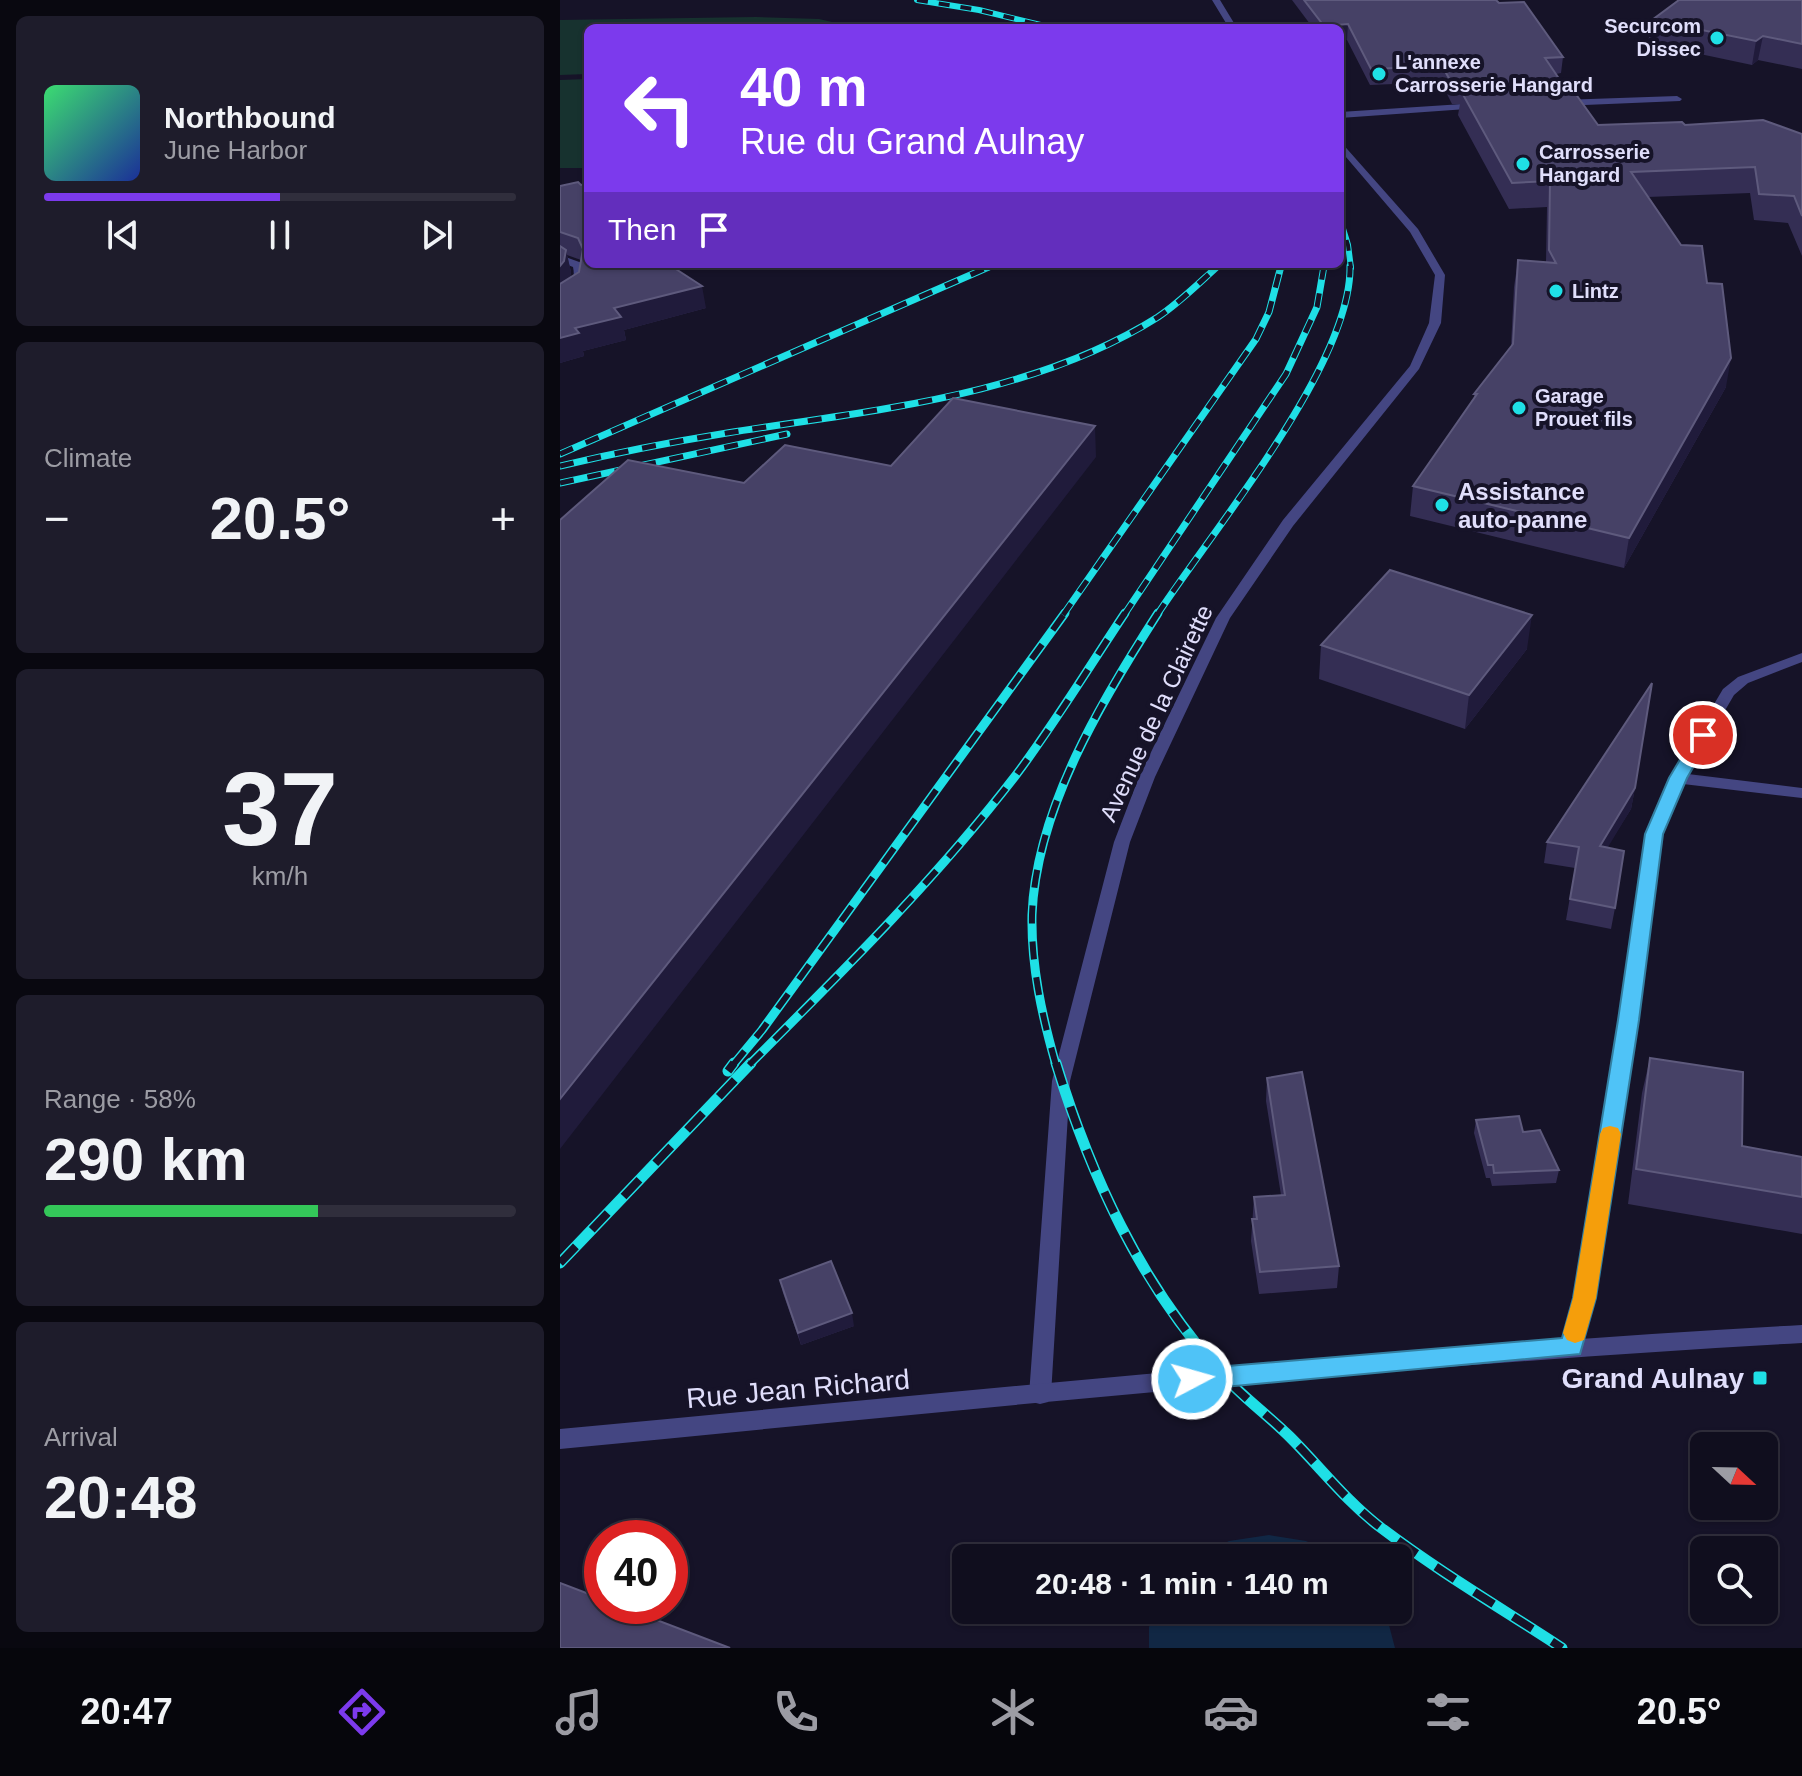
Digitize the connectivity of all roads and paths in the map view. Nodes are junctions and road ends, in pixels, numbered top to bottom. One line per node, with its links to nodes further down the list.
1 (1216, 0): 2 (street)
2 (1231, 24)
3 (1677, 99): 4 (street)
4 (1550, 104)
5 (1489, 106): 6 (street)
6 (1344, 115)
7 (1344, 149): 15 (street, Avenue de la Clairette)
8 (560, 258): 9 (street)
9 (560, 305)
10 (1802, 657): 11 (street)
11 (1678, 778): 12 (street); 14 (street)
12 (1802, 793)
13 (1802, 1334): 14 (street, Rue Jean Richard)
14 (1572, 1347): 15 (street, Rue Jean Richard)
15 (1040, 1395): 16 (street, Rue Jean Richard)
16 (560, 1439)

